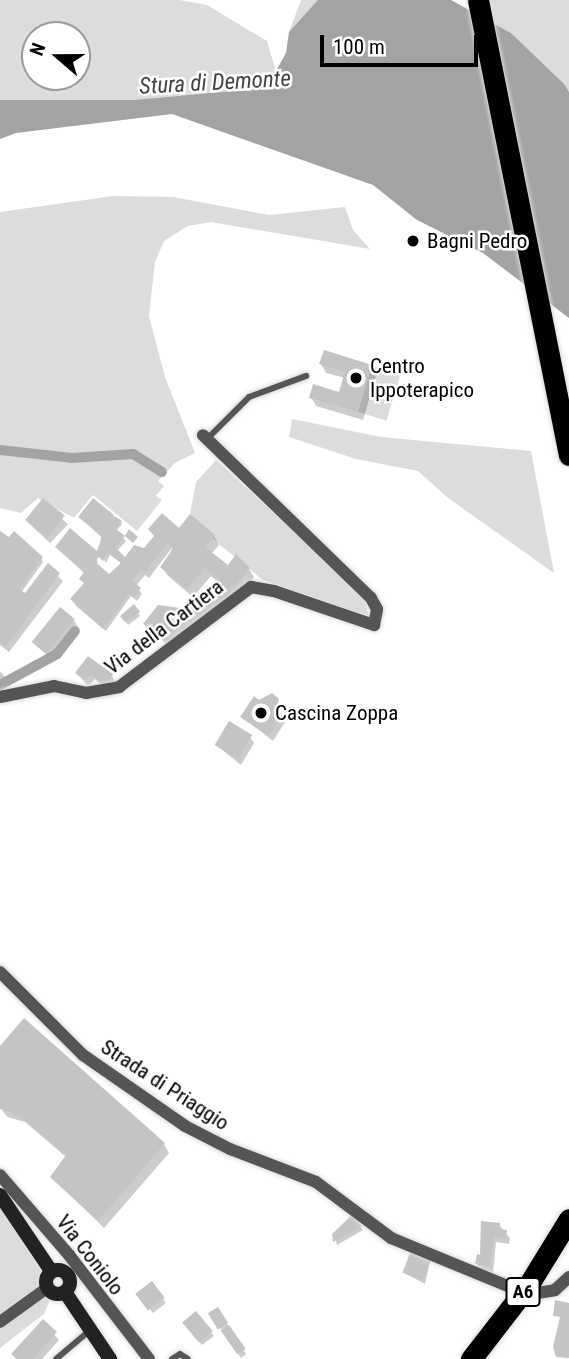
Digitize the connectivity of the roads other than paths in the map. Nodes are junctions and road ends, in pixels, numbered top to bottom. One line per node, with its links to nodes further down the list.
1 (478, 0): 4 (highway)
2 (306, 376): 3 (lane)
3 (205, 437): 5 (street, Via della Cartiera)
4 (569, 454)
5 (0, 697)
6 (0, 972): 13 (street, Strada di Priaggio)
7 (0, 1175): 20 (street, Via Coniolo)
8 (0, 1195): 10 (main road)
9 (569, 1220): 23 (highway, A6)
10 (51, 1271): 12 (main road); 14 (main road)
11 (569, 1277): 15 (street)
12 (47, 1288): 14 (main road); 16 (street)
13 (517, 1290)
14 (65, 1292): 17 (main road)
15 (531, 1294)
16 (0, 1322)
17 (91, 1330): 18 (lane); 19 (main road)
18 (56, 1359)
19 (110, 1359)
20 (149, 1359)
21 (172, 1359): 22 (lane)
22 (188, 1359)
23 (471, 1359)

